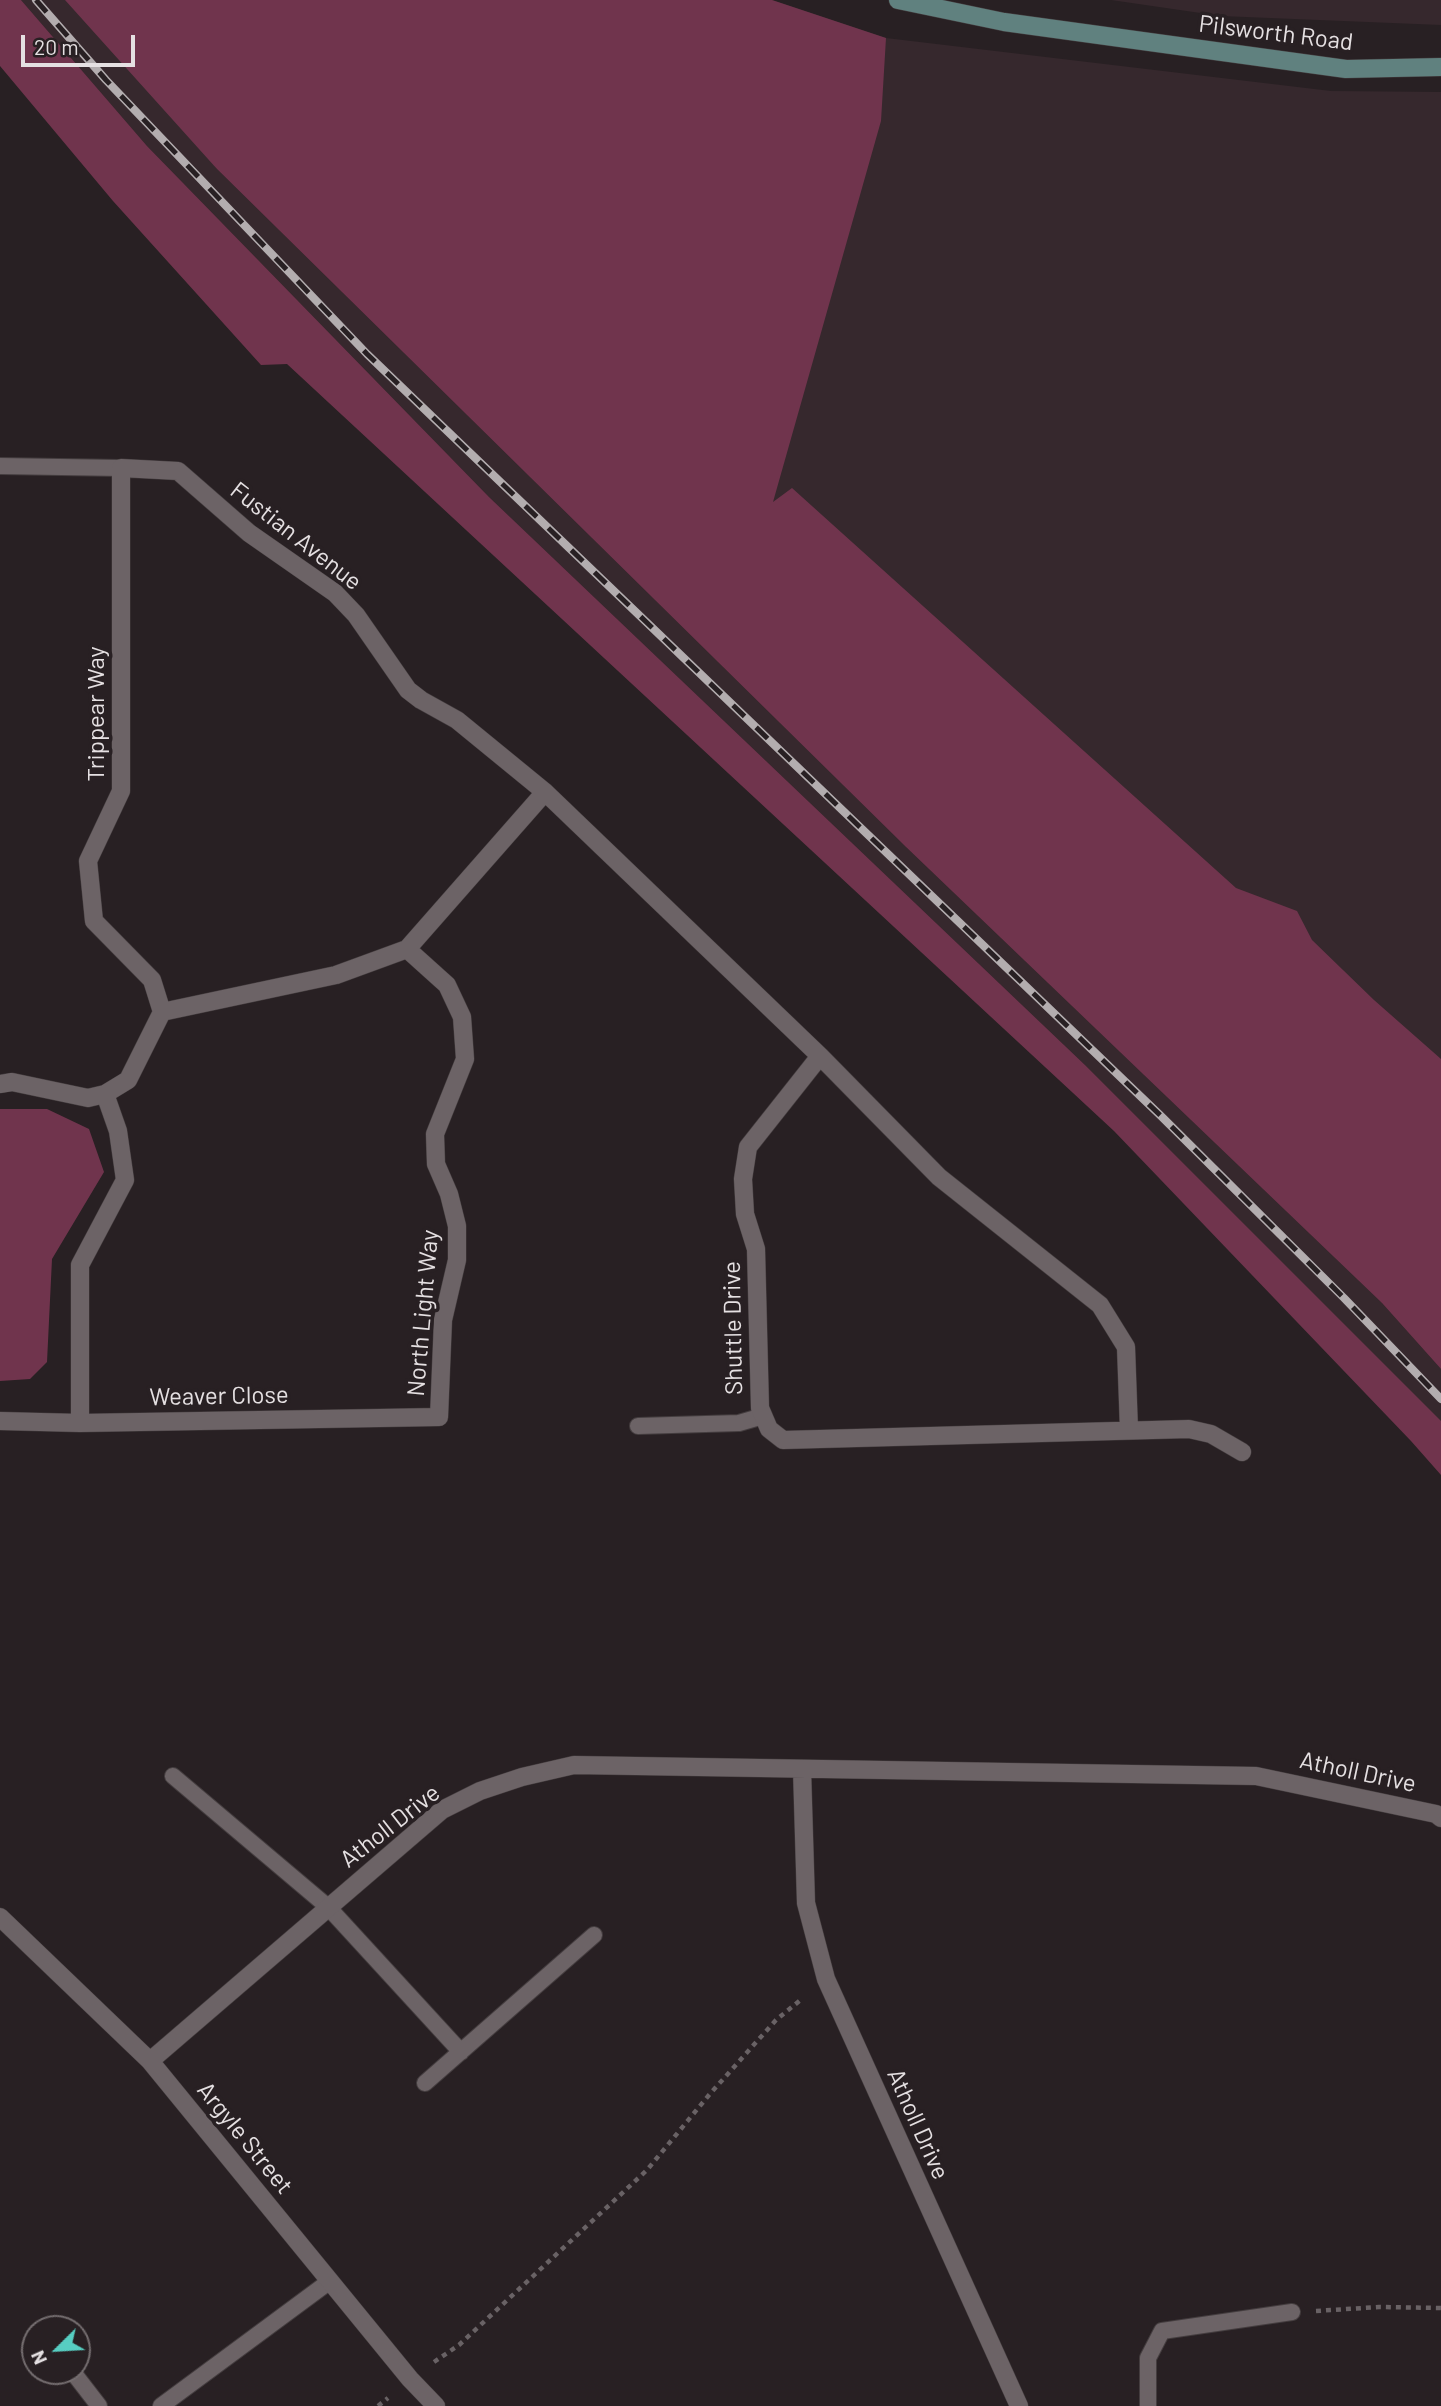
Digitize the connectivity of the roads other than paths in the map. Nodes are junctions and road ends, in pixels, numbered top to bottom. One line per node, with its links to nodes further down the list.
1 (898, 0): 2 (street, Pilsworth Road)
2 (1441, 67)
3 (0, 467): 4 (lane)
4 (121, 468): 5 (street, Fustian Avenue); 7 (street, Trippear Way)
5 (545, 792): 6 (street); 8 (street)
6 (407, 949): 7 (street); 12 (street, North Light Way)
7 (162, 1012): 10 (street)
8 (820, 1056): 11 (street, Shuttle Drive); 16 (street)
9 (0, 1084): 10 (street)
10 (105, 1094): 14 (street)
11 (763, 1416): 15 (lane); 16 (street, Shuttle Drive)
12 (439, 1417): 14 (street, Weaver Close)
13 (0, 1421): 14 (street, Weaver Close)
14 (80, 1423)
15 (638, 1426)
16 (1129, 1430): 17 (street, Shuttle Drive)
17 (1242, 1452)
18 (802, 1769): 20 (street, Atholl Drive); 21 (street, Atholl Drive); 33 (street, Atholl Drive)
19 (173, 1776): 21 (lane)
20 (1441, 1818)
21 (328, 1907): 24 (lane); 25 (street, Atholl Drive)
22 (0, 1917): 25 (street, Argyle Street)
23 (594, 1934): 24 (lane)
24 (461, 2052): 26 (lane)
25 (150, 2061): 27 (street, Argyle Street)
26 (425, 2084)
27 (330, 2281): 31 (lane); 32 (street, Argyle Street)
28 (1292, 2312): 34 (lane)
29 (83, 2385): 30 (lane)
30 (99, 2406)
31 (161, 2406)
32 (436, 2406)
33 (1019, 2406)
34 (1148, 2406)

